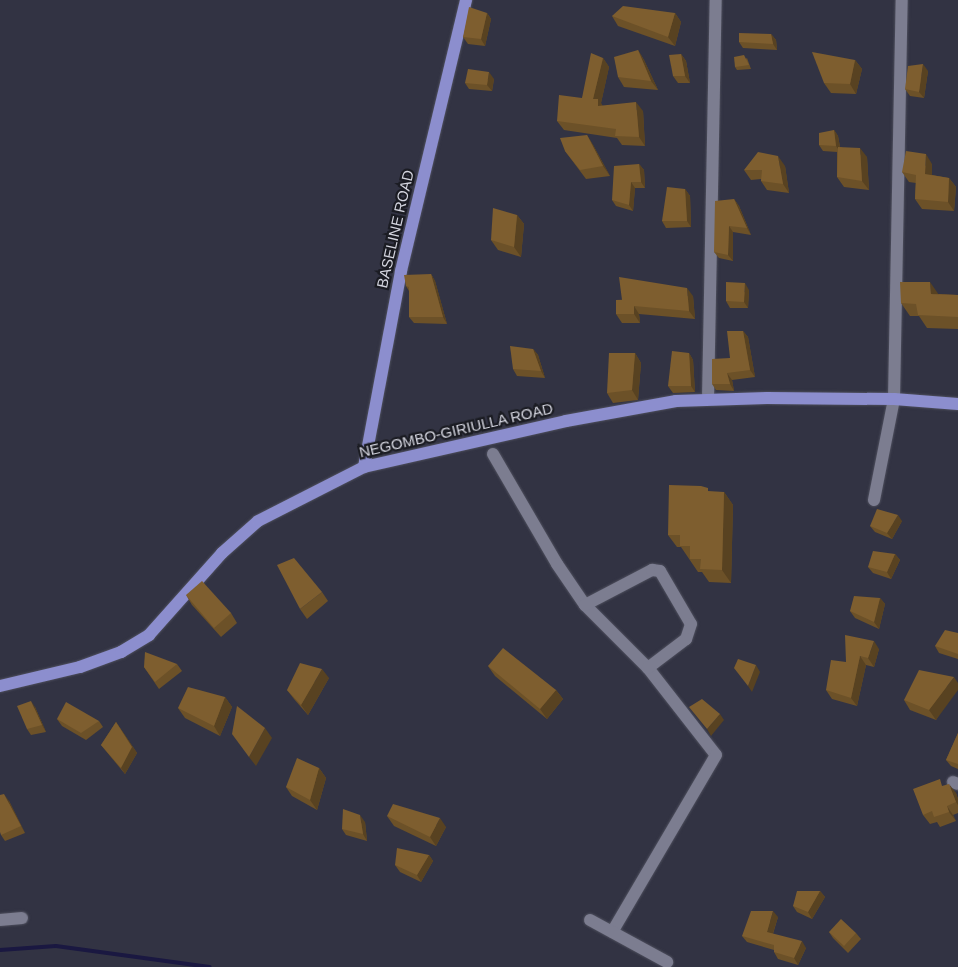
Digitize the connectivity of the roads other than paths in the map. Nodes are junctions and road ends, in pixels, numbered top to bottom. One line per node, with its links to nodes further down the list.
1 (466, 0): 8 (main road, BASELINE ROAD)
2 (716, 0): 4 (street)
3 (902, 0): 5 (street)
4 (708, 399): 5 (main road, NEGOMBO-GIRIULLA ROAD); 8 (main road, NEGOMBO-GIRIULLA ROAD)
5 (894, 399): 6 (main road, NEGOMBO-GIRIULLA ROAD); 9 (street)
6 (958, 404)
7 (493, 454): 10 (street)
8 (364, 467): 12 (main road, NEGOMBO-GIRIULLA ROAD)
9 (874, 500)
10 (586, 605): 11 (street); 11 (street)
11 (648, 668): 16 (street)
12 (0, 686)
13 (22, 918): 14 (street)
14 (0, 920)
15 (590, 920): 16 (street)
16 (612, 932): 17 (street)
17 (667, 962)

